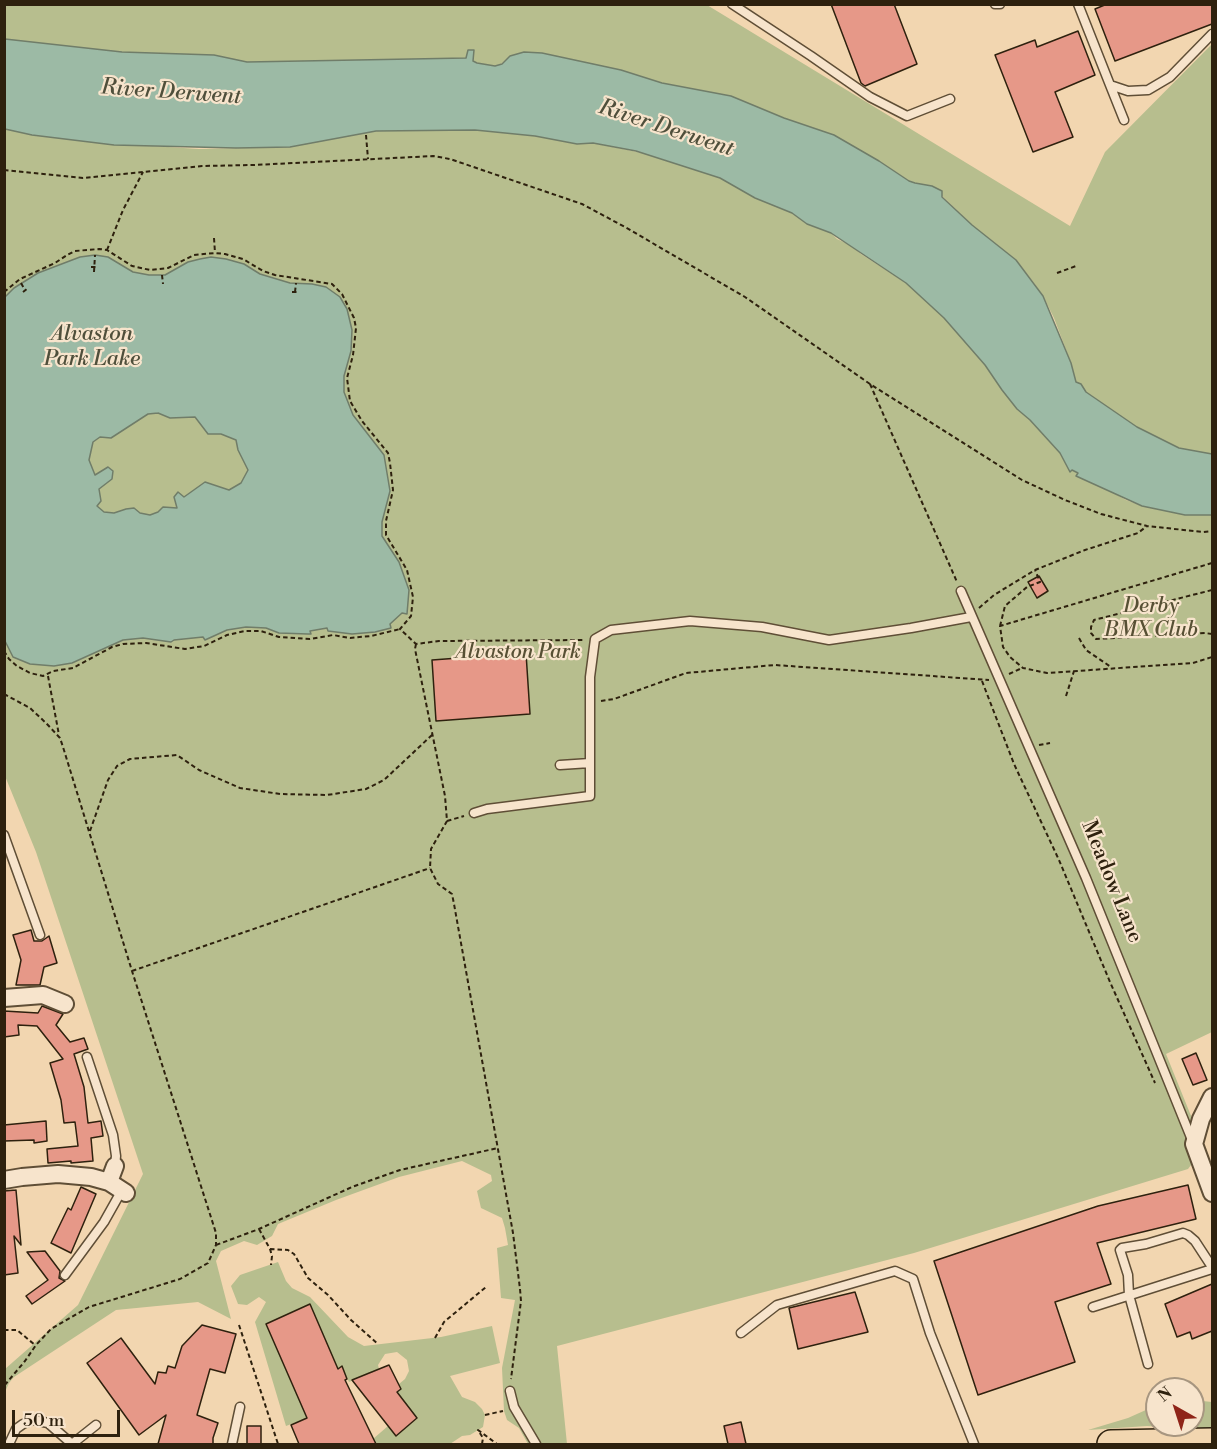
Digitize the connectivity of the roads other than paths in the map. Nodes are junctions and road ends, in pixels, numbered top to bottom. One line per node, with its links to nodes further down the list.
1 (732, 4): 7 (lane)
2 (995, 4): 3 (lane)
3 (1000, 4)
4 (1078, 4): 6 (lane)
5 (1212, 34): 6 (lane)
6 (1110, 85): 8 (lane)
7 (950, 99)
8 (1124, 120)
9 (961, 591): 10 (lane, Meadow Lane)
10 (971, 617): 11 (lane); 20 (lane, Meadow Lane)
11 (590, 763): 12 (lane); 13 (lane)
12 (560, 765)
13 (474, 813)
14 (4, 835): 15 (lane)
15 (40, 935)
16 (4, 998): 17 (street)
17 (65, 1004)
18 (87, 1057): 22 (lane)
19 (1212, 1098): 20 (street)
20 (1194, 1144): 23 (street, Meadow Lane)
21 (4, 1180): 22 (street)
22 (118, 1182): 25 (lane)
23 (1212, 1193)
24 (1212, 1268): 26 (lane); 26 (lane)
25 (65, 1275)
26 (1129, 1295): 27 (lane); 29 (lane)
27 (1093, 1307)
28 (741, 1333): 38 (lane)
29 (1148, 1364)
30 (510, 1391): 37 (lane)
31 (240, 1407): 36 (lane)
32 (96, 1425): 35 (lane)
33 (1195, 1443): 39 (main road)
34 (9, 1444): 35 (lane)
35 (72, 1444)
36 (232, 1444)
37 (536, 1444)
38 (974, 1444)
39 (1111, 1444)

